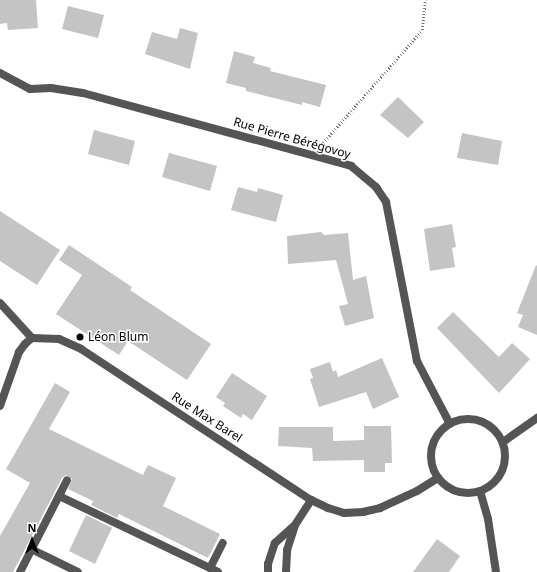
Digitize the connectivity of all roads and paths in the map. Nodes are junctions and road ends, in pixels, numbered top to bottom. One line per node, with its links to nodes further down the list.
1 (424, 0): 3 (path)
2 (0, 73): 3 (street, Rue Pierre Bérégovoy)
3 (317, 157): 8 (street, Rue Pierre Bérégovoy)
4 (0, 303): 5 (street)
5 (32, 338): 6 (street); 14 (street, Rue Max Barel)
6 (0, 406)
7 (537, 418): 9 (street)
8 (450, 424): 9 (street); 10 (street)
9 (503, 442): 12 (street)
10 (438, 478): 12 (street); 14 (street, Rue Max Barel)
11 (67, 480): 13 (street)
12 (480, 491): 24 (street)
13 (59, 496): 17 (street); 18 (street)
14 (311, 500): 15 (street)
15 (295, 525): 19 (street); 23 (street)
16 (223, 543): 18 (street)
17 (32, 549): 20 (street); 21 (street)
18 (210, 568): 22 (street)
19 (268, 568)
20 (20, 572)
21 (78, 572)
22 (218, 572)
23 (286, 572)
24 (496, 572)

